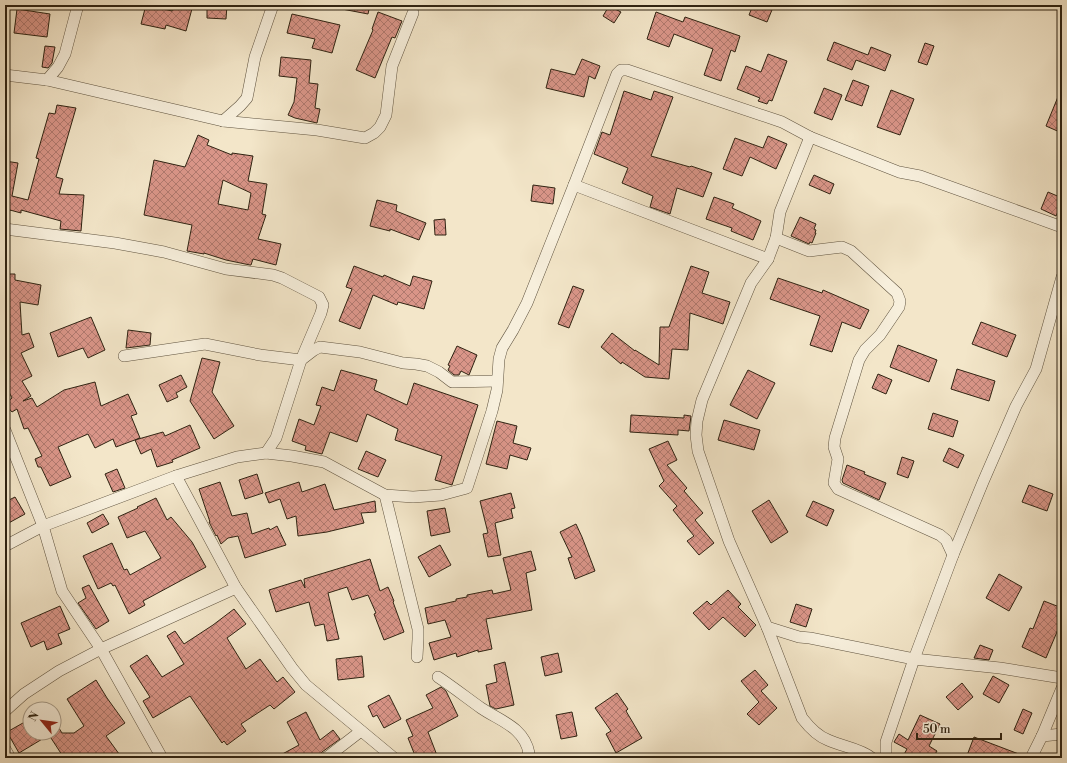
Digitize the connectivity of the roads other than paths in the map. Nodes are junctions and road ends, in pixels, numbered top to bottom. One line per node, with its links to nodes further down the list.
1 (78, 5): 5 (street)
2 (273, 5): 6 (street)
3 (413, 13): 6 (street)
4 (5, 75): 5 (street)
5 (47, 80): 6 (street)
6 (222, 121)
7 (810, 137): 8 (street); 9 (street); 11 (street)
8 (574, 185): 12 (street); 16 (street)
9 (1062, 227)
10 (5, 229): 15 (street)
11 (776, 238): 12 (street); 23 (street)
12 (768, 259): 25 (street)
13 (1062, 277): 23 (street)
14 (124, 356): 15 (street)
15 (301, 360): 16 (street); 18 (street)
16 (497, 381): 20 (street)
17 (5, 430): 21 (street)
18 (266, 453): 19 (street); 20 (street)
19 (176, 476): 21 (street); 24 (street)
20 (385, 495): 27 (street)
21 (43, 526): 22 (street); 26 (street)
22 (5, 546)
23 (954, 555): 28 (street)
24 (236, 588): 26 (street); 33 (street)
25 (767, 627): 28 (street); 42 (street)
26 (101, 649): 32 (street); 38 (street)
27 (417, 657)
28 (914, 659): 30 (street); 43 (street)
29 (438, 677): 41 (street)
30 (1062, 678)
31 (1062, 688): 35 (street)
32 (5, 711)
33 (361, 732): 39 (street); 40 (street)
34 (1062, 734): 35 (street)
35 (1042, 736): 44 (street)
36 (5, 749): 37 (street)
37 (10, 758)
38 (162, 758)
39 (326, 758)
40 (394, 758)
41 (526, 758)
42 (872, 758)
43 (886, 758)
44 (1031, 758)

